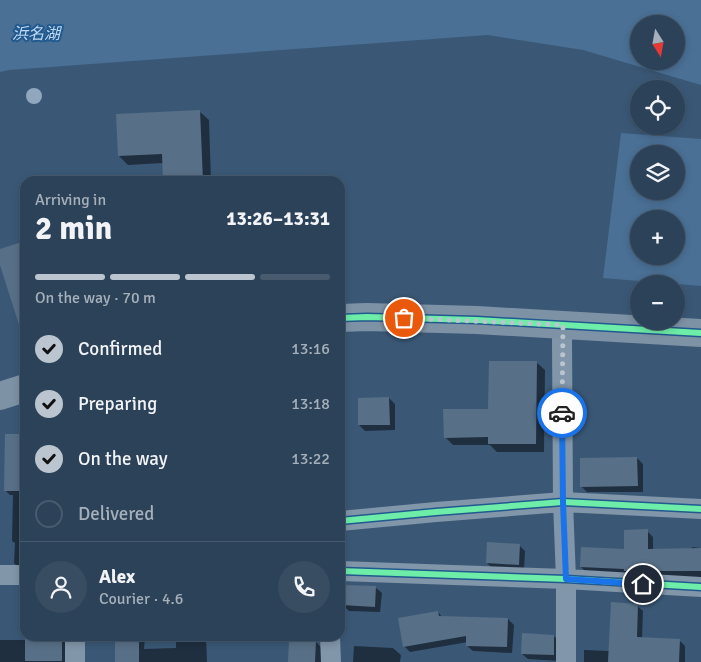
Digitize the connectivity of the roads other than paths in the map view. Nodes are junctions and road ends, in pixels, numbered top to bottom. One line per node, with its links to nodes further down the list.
1 (345, 318): 2 (street)
2 (563, 325): 3 (street); 6 (street)
3 (701, 333)
4 (20, 390): 5 (street)
5 (0, 396)
6 (563, 502): 7 (street); 8 (street); 12 (street)
7 (701, 510)
8 (345, 521)
9 (345, 572): 12 (street)
10 (0, 575): 11 (street)
11 (20, 575)
12 (566, 579): 13 (street); 18 (street)
13 (701, 587)
14 (75, 641): 16 (street)
15 (330, 641): 17 (street)
16 (75, 662)
17 (331, 662)
18 (566, 662)

